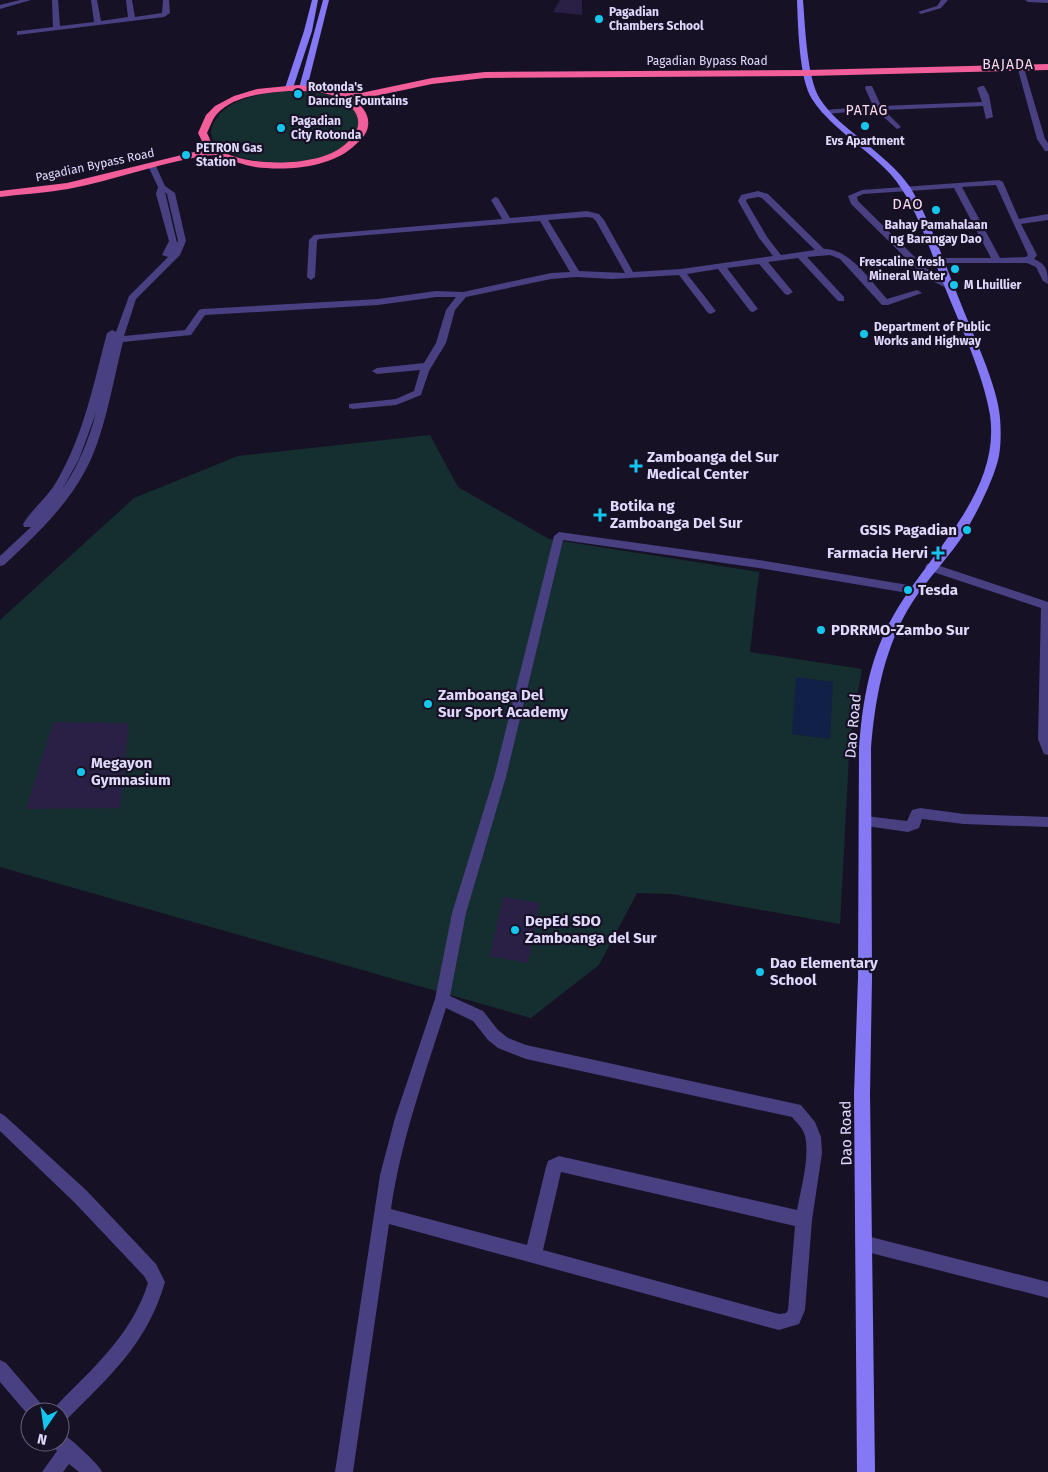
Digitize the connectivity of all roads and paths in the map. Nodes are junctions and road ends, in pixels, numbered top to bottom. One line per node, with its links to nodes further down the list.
1 (28, 0): 12 (street)
2 (55, 0): 16 (street)
3 (94, 0): 15 (street)
4 (129, 0): 14 (street)
5 (166, 0): 14 (street)
6 (315, 0): 21 (street)
7 (326, 0): 22 (street)
8 (800, 0): 20 (street, Dao Road)
9 (945, 0): 13 (street)
10 (1028, 0): 11 (street)
11 (1048, 2)
12 (0, 7)
13 (921, 12)
14 (132, 20): 15 (street)
15 (98, 24): 16 (street)
16 (57, 29): 17 (street)
17 (20, 33)
18 (1048, 67): 19 (highway, Pagadian Bypass Road)
19 (1020, 68): 20 (highway, Pagadian Bypass Road); 33 (street)
20 (808, 73): 26 (highway, Pagadian Bypass Road); 30 (street, Dao Road)
21 (288, 88): 22 (highway); 34 (highway)
22 (303, 88): 25 (highway)
23 (870, 88): 29 (street)
24 (981, 88): 27 (street)
25 (337, 95): 26 (highway, Pagadian Bypass Road); 28 (highway)
26 (368, 95): 28 (highway)
27 (987, 104): 29 (street); 31 (street)
28 (356, 106): 36 (highway)
29 (878, 108): 30 (street); 32 (street)
30 (825, 112): 40 (street, Dao Road)
31 (988, 117)
32 (898, 127)
33 (1044, 139): 35 (street)
34 (208, 144): 36 (highway); 37 (highway, Pagadian Bypass Road)
35 (1048, 149)
36 (218, 153): 37 (highway, Pagadian Bypass Road)
37 (194, 155): 38 (highway, Pagadian Bypass Road)
38 (152, 166): 41 (highway, Pagadian Bypass Road); 67 (street)
39 (957, 185): 40 (street); 46 (street); 50 (street)
40 (906, 188): 53 (street, Dao Road); 60 (street)
41 (0, 194)
42 (494, 200): 45 (street)
43 (542, 217): 45 (street); 56 (street); 57 (street)
44 (1048, 217): 46 (street)
45 (507, 220): 58 (street)
46 (1016, 222): 52 (street)
47 (822, 252): 48 (street); 49 (street); 62 (street)
48 (799, 254): 49 (street); 64 (street)
49 (778, 257): 51 (street)
50 (996, 259): 52 (street); 53 (street)
51 (761, 260): 54 (street); 61 (street)
52 (1028, 260): 59 (street)
53 (939, 261): 60 (street, Dao Road)
54 (721, 268): 55 (street); 65 (street)
55 (681, 272): 57 (street); 66 (street)
56 (576, 274): 57 (street); 63 (street)
57 (630, 274)
58 (311, 277)
59 (1048, 281)
60 (949, 286): 73 (street, Dao Road)
61 (788, 292)
62 (917, 293)
63 (463, 295): 67 (street); 68 (street)
64 (841, 300)
65 (753, 309)
66 (711, 311)
67 (114, 340): 71 (street); 72 (street)
68 (426, 366): 69 (street); 70 (street)
69 (377, 372)
70 (353, 406)
71 (0, 550)
72 (0, 562)
73 (931, 567): 74 (street, Dao Road); 75 (street)
74 (914, 590): 77 (street, Dao Road); 79 (street)
75 (1047, 606): 76 (street)
76 (1048, 750)
77 (866, 821): 78 (street); 83 (street, Dao Road)
78 (1048, 822)
79 (442, 999): 81 (street); 82 (street)
80 (0, 1121): 88 (street)
81 (381, 1214): 84 (street); 93 (street)
82 (804, 1220): 84 (street); 84 (street)
83 (863, 1244): 85 (street); 94 (street, Dao Road)
84 (533, 1255)
85 (1048, 1290)
86 (0, 1368): 87 (street)
87 (29, 1402)
88 (70, 1404)
89 (70, 1451): 92 (street)
90 (61, 1452): 91 (street)
91 (51, 1472)
92 (93, 1472)
93 (344, 1472)
94 (866, 1472)

